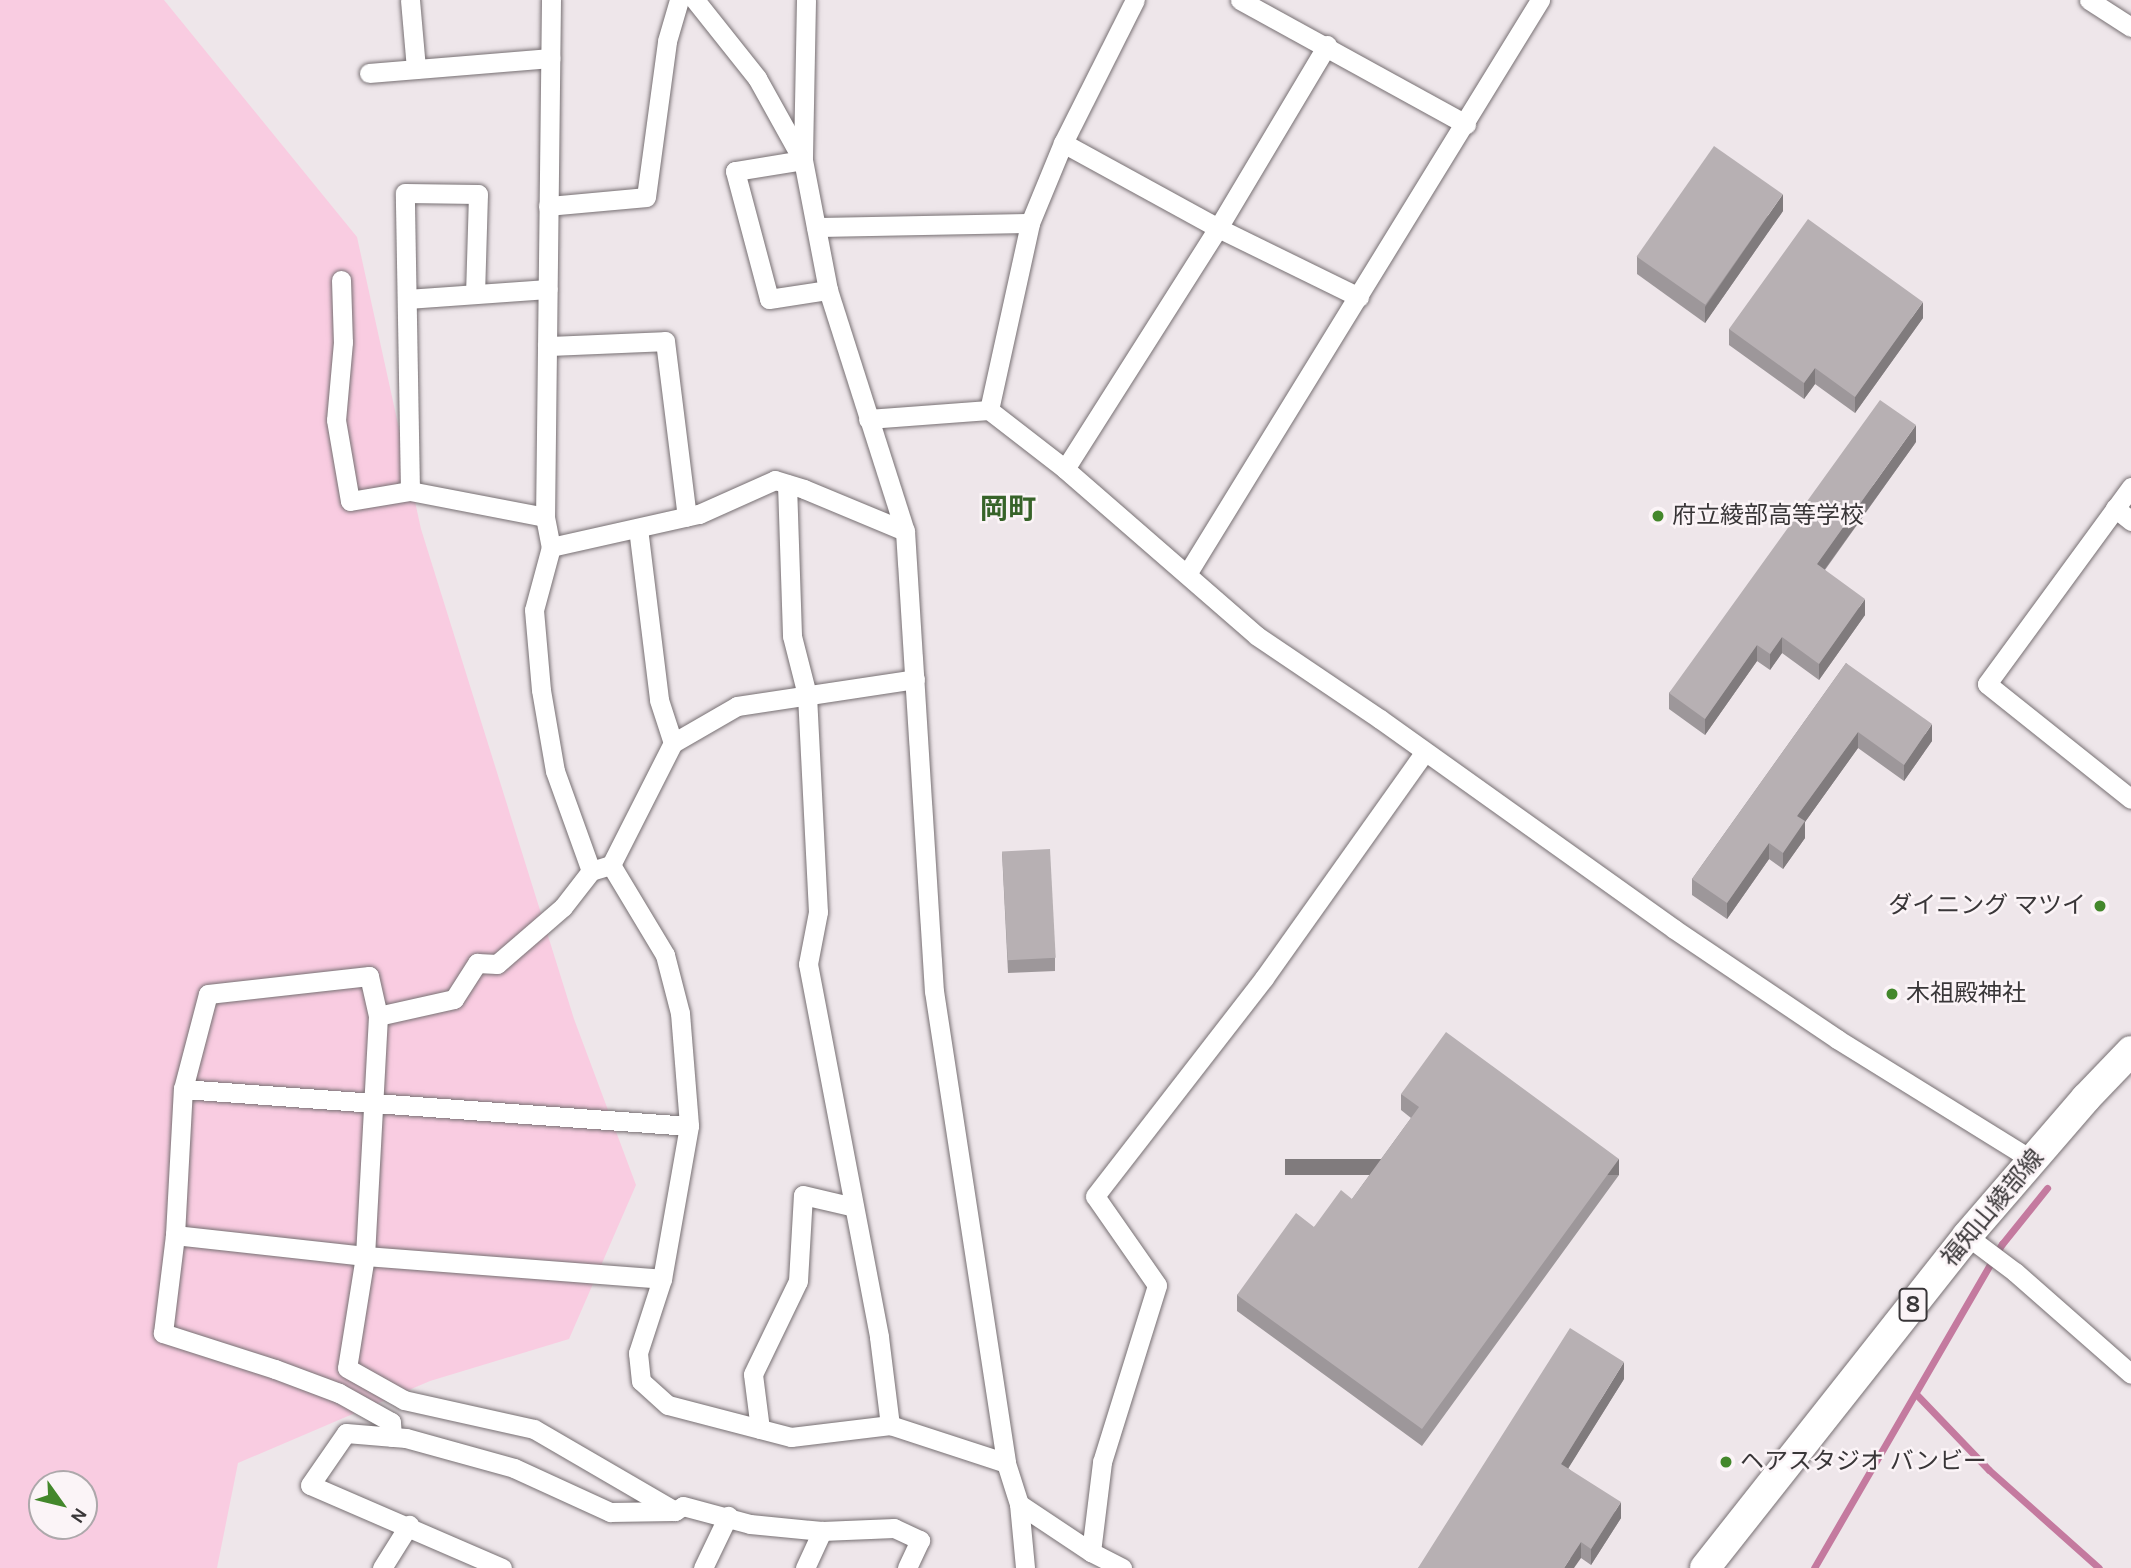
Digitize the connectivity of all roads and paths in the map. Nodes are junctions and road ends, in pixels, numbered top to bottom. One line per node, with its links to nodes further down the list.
1 (410, 0): 13 (street)
2 (551, 0): 12 (street)
3 (679, 0): 18 (street)
4 (695, 0): 17 (street)
5 (806, 0): 17 (street)
6 (1135, 0): 16 (street)
7 (1240, 0): 11 (street)
8 (1540, 0): 15 (street)
9 (2089, 0): 10 (street)
10 (2131, 27)
11 (1327, 45): 15 (street); 21 (street)
12 (550, 58): 13 (street); 18 (street)
13 (416, 69): 14 (street)
14 (369, 73)
15 (1466, 124): 26 (street)
16 (1063, 142): 19 (street); 21 (street)
17 (803, 160): 20 (street); 24 (street)
18 (548, 206): 23 (street)
19 (1030, 223): 20 (street); 29 (street)
20 (816, 227): 24 (street)
21 (1218, 228): 26 (street); 31 (street)
22 (341, 280): 34 (street)
23 (548, 289): 25 (street); 28 (street)
24 (828, 290): 30 (street)
25 (475, 294): 27 (street); 27 (street)
26 (1359, 297): 42 (street)
27 (407, 299): 34 (street)
28 (547, 346): 36 (street); 37 (street)
29 (989, 410): 30 (street); 31 (street)
30 (868, 419): 40 (street)
31 (1065, 468): 42 (street)
32 (787, 484): 37 (street); 40 (street); 44 (street)
33 (2131, 487): 35 (street)
34 (410, 491): 36 (street)
35 (2115, 508): 38 (street); 47 (street)
36 (545, 517): 41 (street)
37 (687, 517): 39 (street)
38 (2131, 521)
39 (638, 527): 41 (street); 45 (street)
40 (905, 531): 43 (street)
41 (551, 547): 49 (street)
42 (1187, 574): 46 (street)
43 (915, 679): 44 (street); 65 (street)
44 (807, 695): 45 (street); 56 (street)
45 (673, 743): 48 (street)
46 (1424, 753): 55 (street); 71 (street)
47 (2131, 799)
48 (611, 865): 49 (street); 54 (street)
49 (591, 871): 50 (street)
50 (379, 1016): 52 (street); 53 (street)
51 (2131, 1051): 55 (main road, 福知山綾部線 / 8)
52 (183, 1089): 53 (street); 57 (street)
53 (372, 1102): 54 (street); 59 (street)
54 (689, 1126): 60 (street)
55 (2034, 1161): 58 (main road, 福知山綾部線 / 8)
56 (854, 1207): 62 (street); 63 (street)
57 (175, 1235): 59 (street); 64 (street)
58 (1967, 1236): 61 (street); 79 (main road, 福知山綾部線 / 8)
59 (365, 1256): 60 (street); 67 (street)
60 (662, 1279): 63 (street)
61 (2131, 1374)
62 (890, 1425): 63 (street); 65 (street)
63 (760, 1429)
64 (392, 1437): 67 (street); 69 (street)
65 (1006, 1463): 66 (street)
66 (1019, 1504): 71 (street); 77 (street)
67 (675, 1511): 68 (street)
68 (728, 1516): 70 (street); 74 (street)
69 (409, 1525): 72 (street); 73 (street)
70 (822, 1531): 75 (street); 76 (street)
71 (1091, 1552): 78 (street)
72 (490, 1565)
73 (382, 1568)
74 (703, 1568)
75 (805, 1568)
76 (907, 1568)
77 (1026, 1568)
78 (1122, 1568)
79 (1705, 1568)

